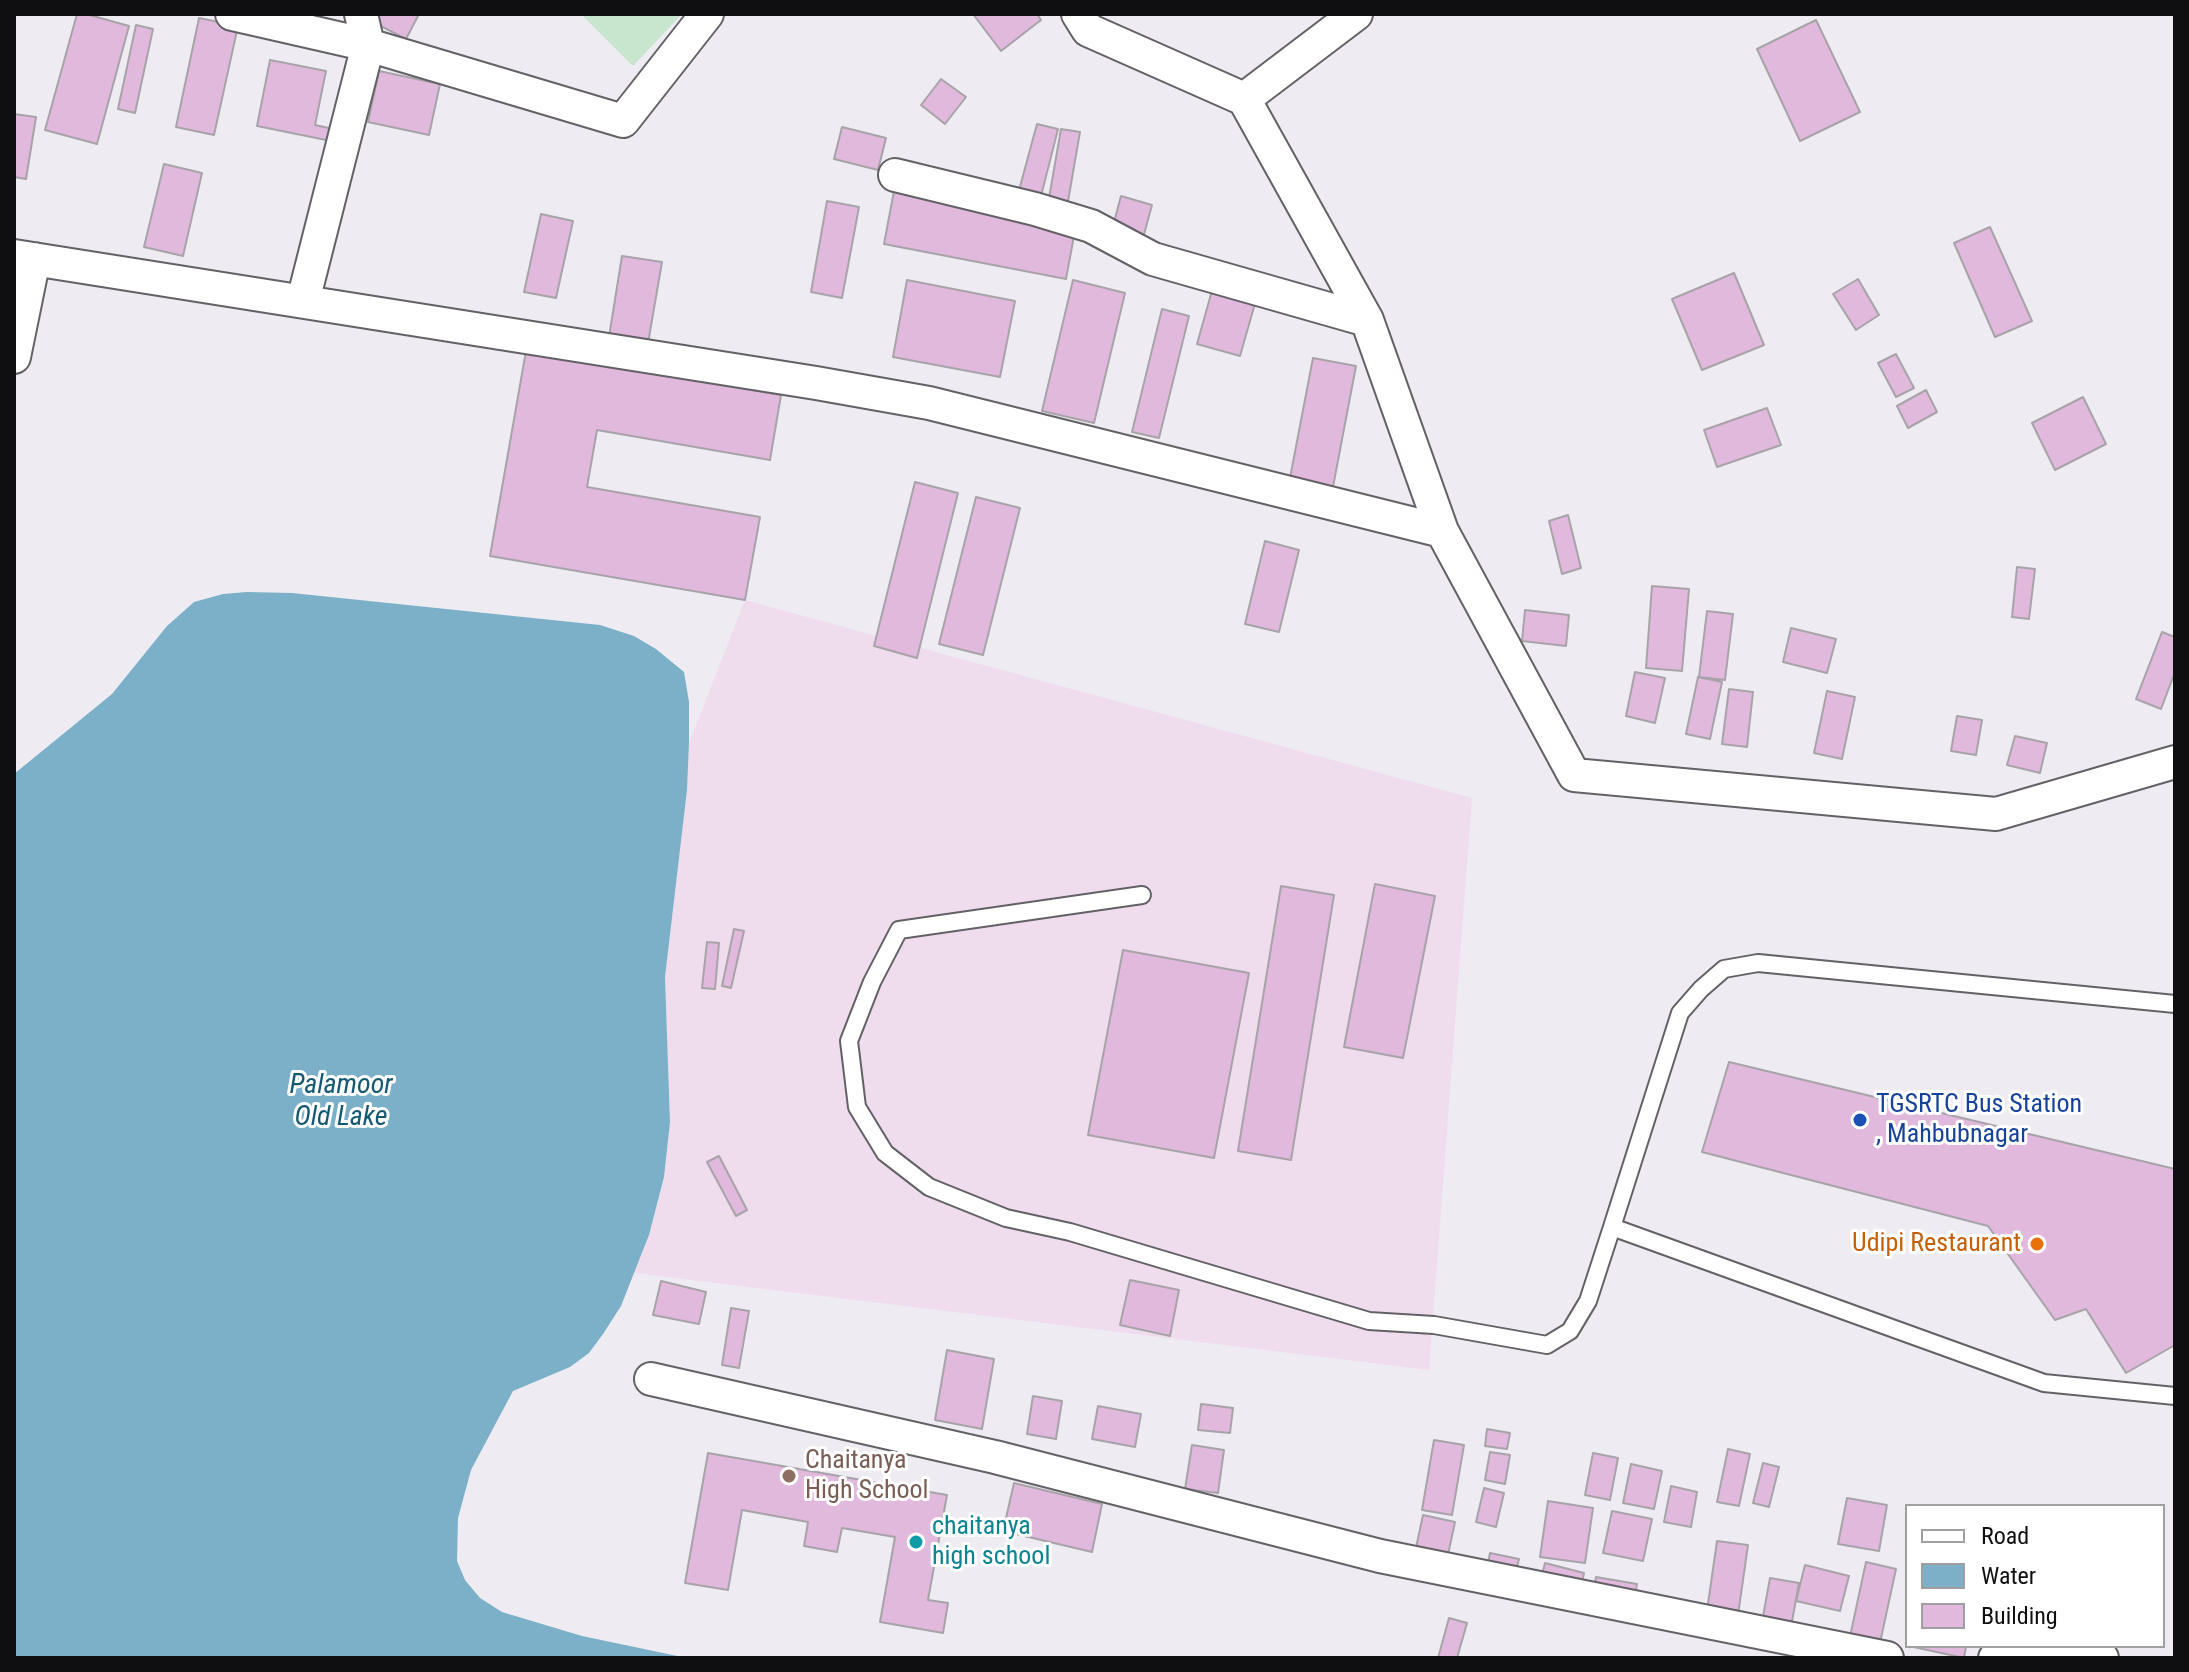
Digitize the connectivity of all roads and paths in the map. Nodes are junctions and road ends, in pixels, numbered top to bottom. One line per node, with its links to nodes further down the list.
1 (232, 14): 5 (street)
2 (707, 14): 5 (street)
3 (1078, 14): 6 (street)
4 (1356, 14): 6 (street)
5 (364, 29): 9 (street)
6 (1244, 99): 10 (street)
7 (895, 175): 10 (street)
8 (24, 257): 9 (street); 11 (street)
9 (303, 301): 12 (street)
10 (1367, 320): 12 (street)
11 (14, 357)
12 (1442, 531): 13 (street)
13 (2175, 762)
14 (1142, 895): 16 (lane)
15 (2175, 1004): 16 (lane)
16 (1612, 1227): 18 (lane)
17 (651, 1379): 19 (street)
18 (2175, 1396)
19 (1887, 1658)
20 (1995, 1658): 21 (street)
21 (2102, 1658)

